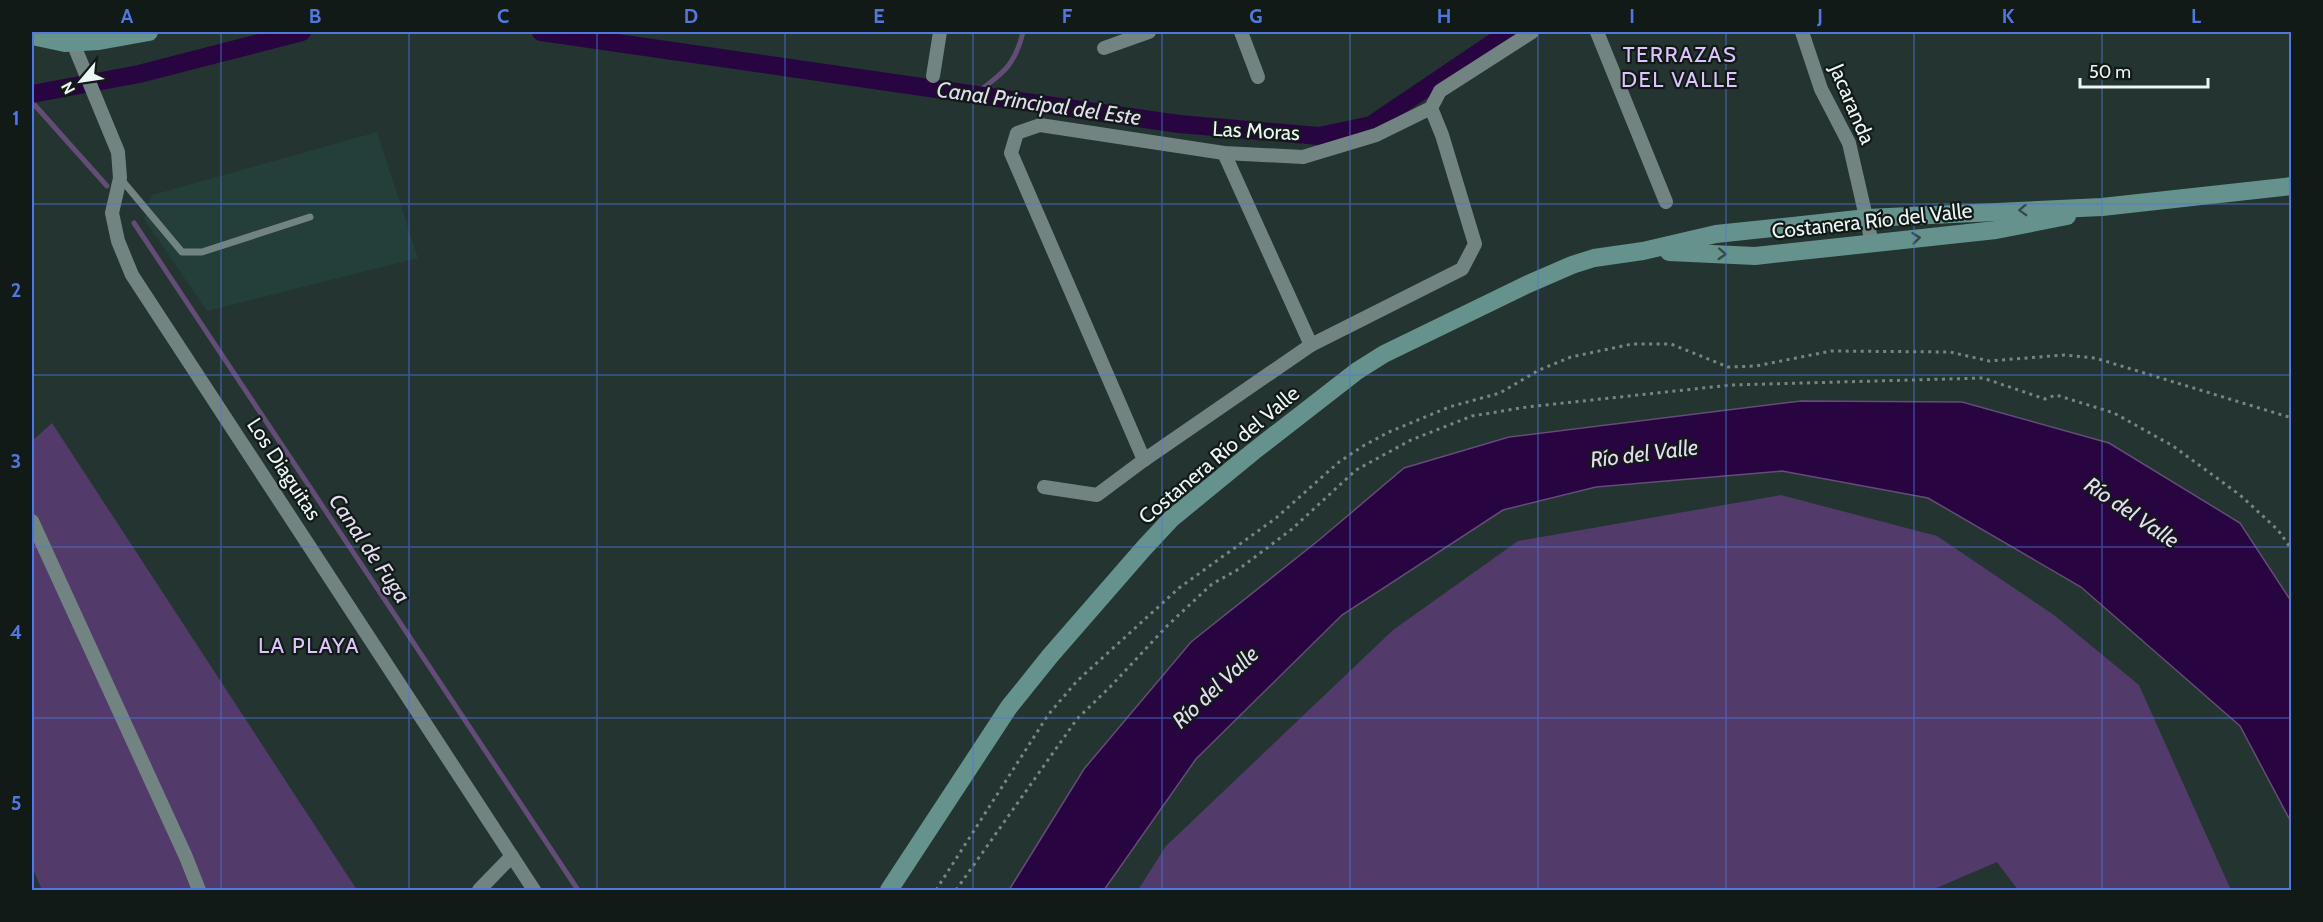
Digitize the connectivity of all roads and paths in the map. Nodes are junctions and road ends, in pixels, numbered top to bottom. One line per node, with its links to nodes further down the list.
1 (149, 32): 9 (main road)
2 (940, 32): 11 (street)
3 (1149, 32): 10 (street)
4 (1241, 32): 12 (street)
5 (1532, 32): 13 (street, Las Moras)
6 (1597, 32): 17 (street)
7 (1802, 32): 20 (street, Jacaranda)
8 (32, 36): 9 (main road)
9 (73, 43): 15 (street, Los Diaguitas)
10 (1104, 48)
11 (933, 76)
12 (1258, 77)
13 (1431, 108): 14 (street, Las Moras); 23 (street)
14 (1224, 153): 23 (street); 25 (street, Las Moras)
15 (120, 178): 19 (lane); 29 (street, Los Diaguitas)
16 (2292, 186): 18 (main road, Costanera Río del Valle)
17 (1666, 202)
18 (2102, 207): 20 (main road, Costanera Río del Valle, one-way to 20); 21 (main road, Costanera Río del Valle, one-way to 18)
19 (310, 217)
20 (1867, 218): 21 (street, Jacaranda); 22 (main road, Costanera Río del Valle)
21 (1872, 243): 22 (main road, Costanera Río del Valle, one-way to 21)
22 (1643, 251): 33 (main road, Costanera Río del Valle)
23 (1311, 345): 25 (street)
24 (2292, 418): 34 (path)
25 (1144, 459): 26 (street)
26 (1044, 487)
27 (32, 521): 30 (street)
28 (2292, 550): 35 (path)
29 (512, 856): 31 (street); 32 (street, Los Diaguitas)
30 (199, 891)
31 (479, 891)
32 (534, 891)
33 (889, 891)
34 (936, 891)
35 (956, 891)

